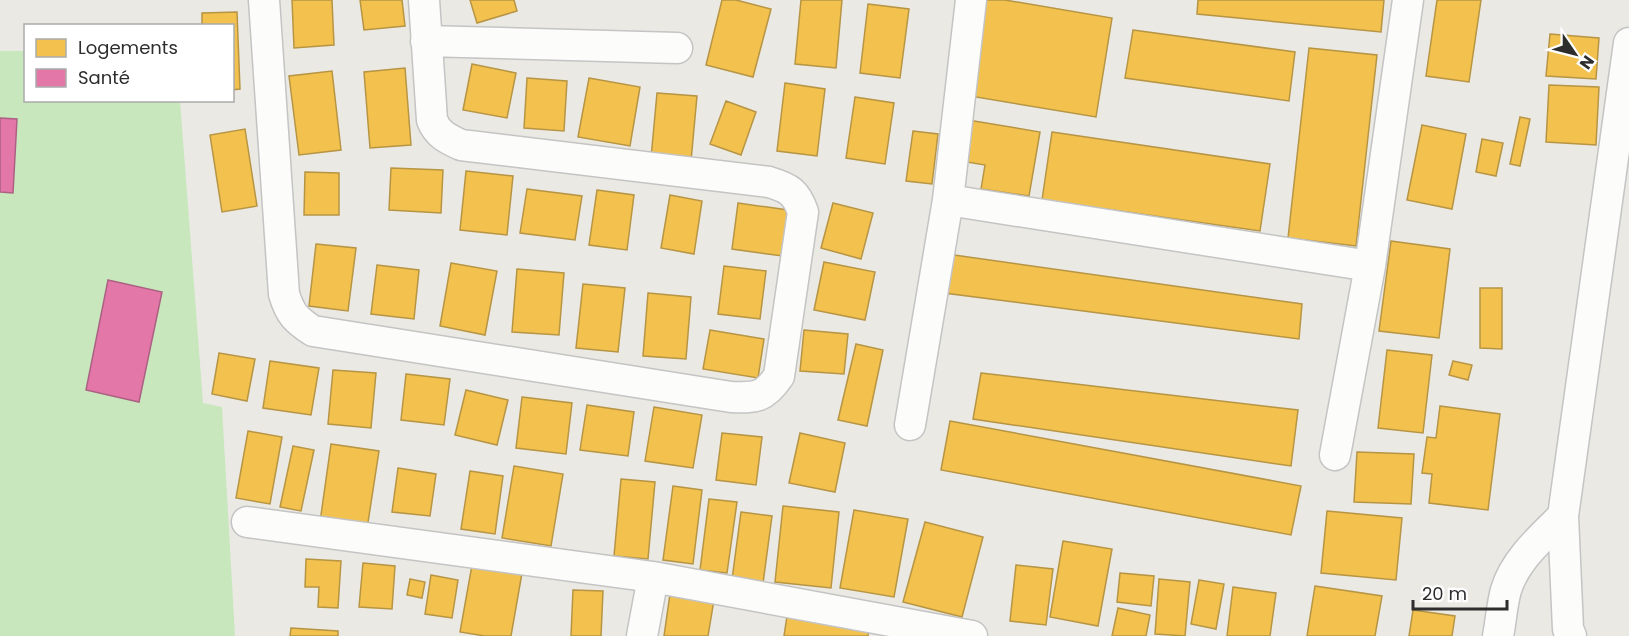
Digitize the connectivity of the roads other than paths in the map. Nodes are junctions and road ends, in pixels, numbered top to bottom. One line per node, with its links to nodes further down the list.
1 (264, 0): 5 (street)
2 (424, 0): 5 (street)
3 (971, 0): 8 (street)
4 (1408, 0): 9 (street)
5 (426, 41): 7 (street)
6 (1629, 43): 12 (street)
7 (676, 48)
8 (948, 200): 9 (street); 10 (street)
9 (1370, 266): 11 (street)
10 (910, 425)
11 (1335, 455)
12 (1563, 516): 17 (street); 18 (street)
13 (247, 522): 14 (street)
14 (653, 577): 15 (street); 16 (street)
15 (642, 636)
16 (972, 636)
17 (1498, 636)
18 (1571, 636)

